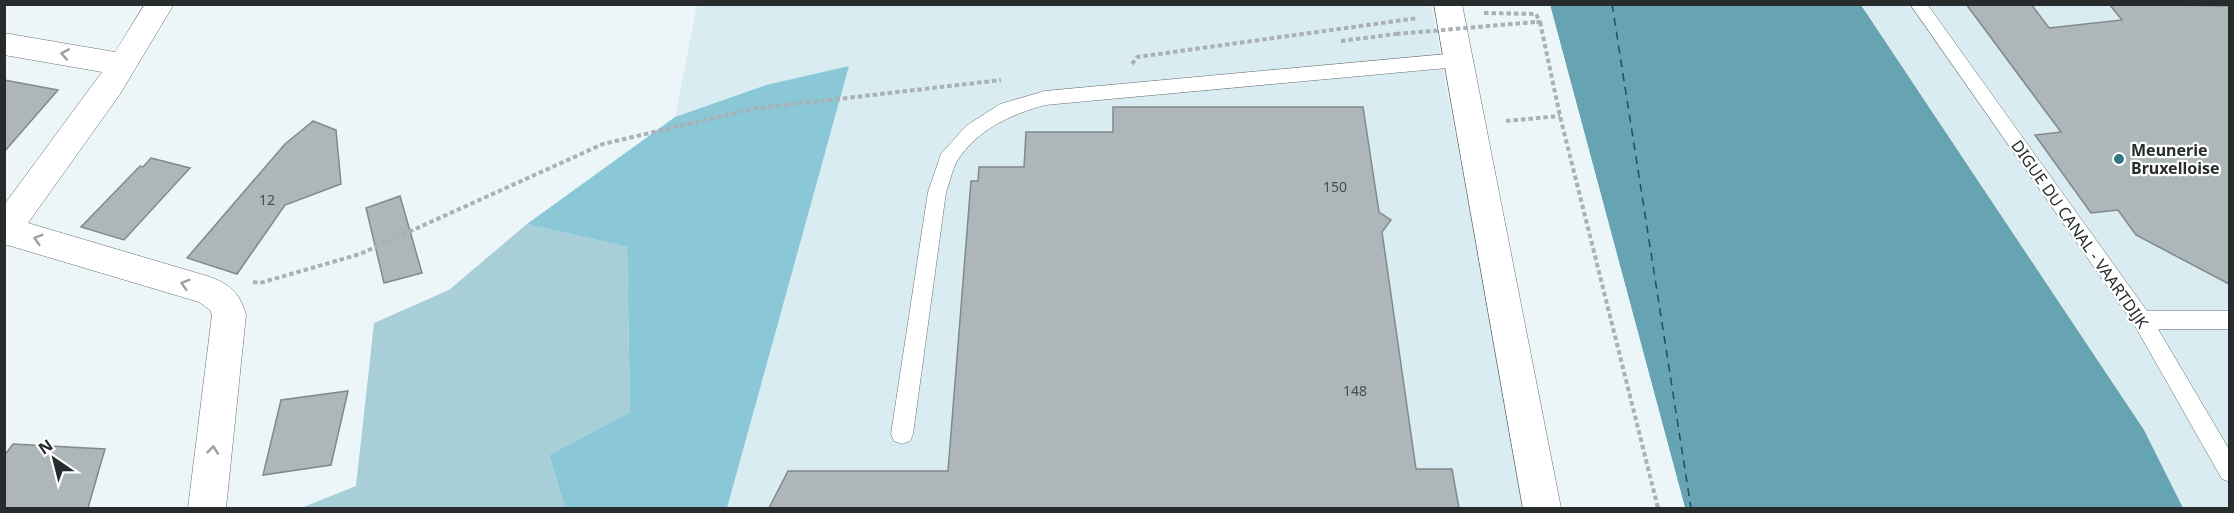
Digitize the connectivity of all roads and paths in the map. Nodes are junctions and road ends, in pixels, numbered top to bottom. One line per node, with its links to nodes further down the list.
1 (159, 4): 9 (street)
2 (1448, 4): 8 (street)
3 (1918, 4): 15 (lane, DIGUE DU CANAL - VAARTDIJK)
4 (1476, 13): 5 (path)
5 (1537, 22): 6 (path, bridge); 11 (path)
6 (1360, 38)
7 (4, 44): 9 (street, one-way to 7)
8 (1458, 60): 17 (lane); 20 (street)
9 (123, 64): 13 (street)
10 (798, 103): 14 (path)
11 (1560, 116): 12 (path); 21 (path)
12 (1504, 122)
13 (5, 230): 19 (street, one-way to 13)
14 (251, 281)
15 (2142, 320): 16 (lane); 18 (lane, DIGUE DU CANAL - VAARTDIJK)
16 (2229, 320)
17 (902, 434)
18 (2229, 472)
19 (207, 508)
20 (1542, 508)
21 (1658, 508)

